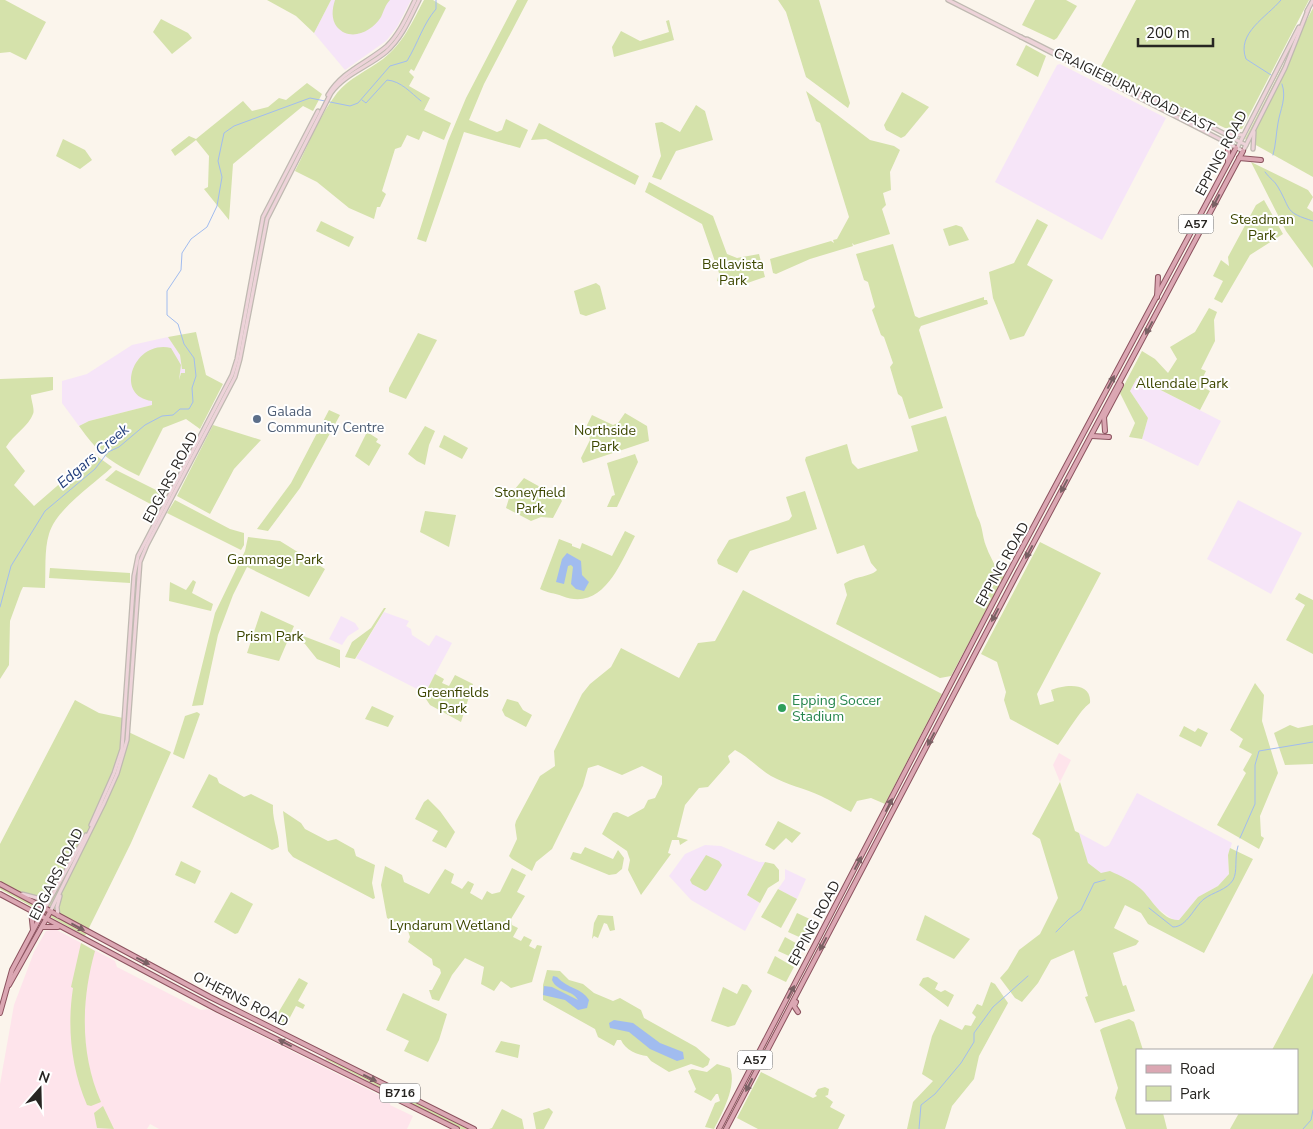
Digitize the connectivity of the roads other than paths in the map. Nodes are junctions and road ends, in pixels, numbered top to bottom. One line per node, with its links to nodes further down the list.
1 (415, 0): 9 (main road, EDGARS ROAD)
2 (419, 0): 9 (main road, EDGARS ROAD)
3 (948, 0): 6 (main road, CRAIGIEBURN ROAD EAST)
4 (1313, 0): 5 (main road, EPPING ROAD)
5 (1308, 10): 7 (main road, EPPING ROAD); 8 (main road, EPPING ROAD)
6 (1021, 37): 11 (main road, CRAIGIEBURN ROAD EAST); 14 (main road, CRAIGIEBURN ROAD EAST)
7 (1285, 68): 8 (main road); 10 (main road, EPPING ROAD)
8 (1276, 70): 12 (main road, EPPING ROAD)
9 (330, 93): 28 (main road, EDGARS ROAD)
10 (1254, 129): 15 (main road, EPPING ROAD); 17 (main road)
11 (1225, 134): 12 (main road); 13 (main road, CRAIGIEBURN ROAD EAST)
12 (1243, 135): 13 (main road, EPPING ROAD)
13 (1240, 142): 15 (main road, CRAIGIEBURN ROAD EAST); 16 (main road, EPPING ROAD)
14 (1228, 144): 16 (main road, CRAIGIEBURN ROAD EAST); 21 (main road)
15 (1246, 145): 18 (main road, EPPING ROAD)
16 (1236, 148): 18 (main road, CRAIGIEBURN ROAD EAST); 21 (main road, EPPING ROAD / A57)
17 (1253, 149)
18 (1243, 152): 19 (main road, EPPING ROAD)
19 (1239, 158): 20 (main road); 24 (main road, EPPING ROAD, one-way to 24)
20 (1260, 160)
21 (1228, 163): 23 (main road, EPPING ROAD / A57)
22 (1158, 277): 23 (main road)
23 (1157, 299): 49 (main road, EPPING ROAD / A57, one-way to 23)
24 (1128, 366): 25 (main road); 26 (main road, EPPING ROAD)
25 (1105, 430)
26 (1091, 436): 27 (main road); 43 (main road, EPPING ROAD, one-way to 43)
27 (1109, 437)
28 (129, 684): 30 (main road, EDGARS ROAD); 33 (main road, EDGARS ROAD)
29 (0, 884): 31 (main road, O'HERNS ROAD / B716)
30 (62, 888): 36 (main road, EDGARS ROAD); 38 (main road)
31 (15, 892): 33 (main road); 34 (main road, O'HERNS ROAD / B716)
32 (0, 894): 35 (main road, O'HERNS ROAD / B716)
33 (49, 901): 34 (main road, EDGARS ROAD)
34 (44, 908): 36 (main road, O'HERNS ROAD / B716); 37 (main road, EDGARS ROAD)
35 (31, 911): 37 (main road, O'HERNS ROAD / B716); 42 (main road)
36 (50, 912): 38 (main road, O'HERNS ROAD / B716); 39 (main road, EDGARS ROAD)
37 (40, 916): 39 (main road, O'HERNS ROAD / B716); 42 (main road, EDGARS ROAD)
38 (58, 916): 48 (main road, O'HERNS ROAD / B716, one-way to 48)
39 (46, 919): 40 (main road, O'HERNS ROAD / B716); 41 (main road, EDGARS ROAD)
40 (60, 927): 41 (main road); 47 (main road, O'HERNS ROAD / B716, one-way to 40)
41 (42, 928): 44 (main road, EDGARS ROAD)
42 (34, 930): 44 (main road, EDGARS ROAD)
43 (806, 977): 45 (main road); 50 (main road, EPPING ROAD, one-way to 50)
44 (4, 996): 46 (main road, EDGARS ROAD)
45 (798, 1012)
46 (0, 1013)
47 (456, 1129)
48 (474, 1129)
49 (719, 1129)
50 (726, 1129)

